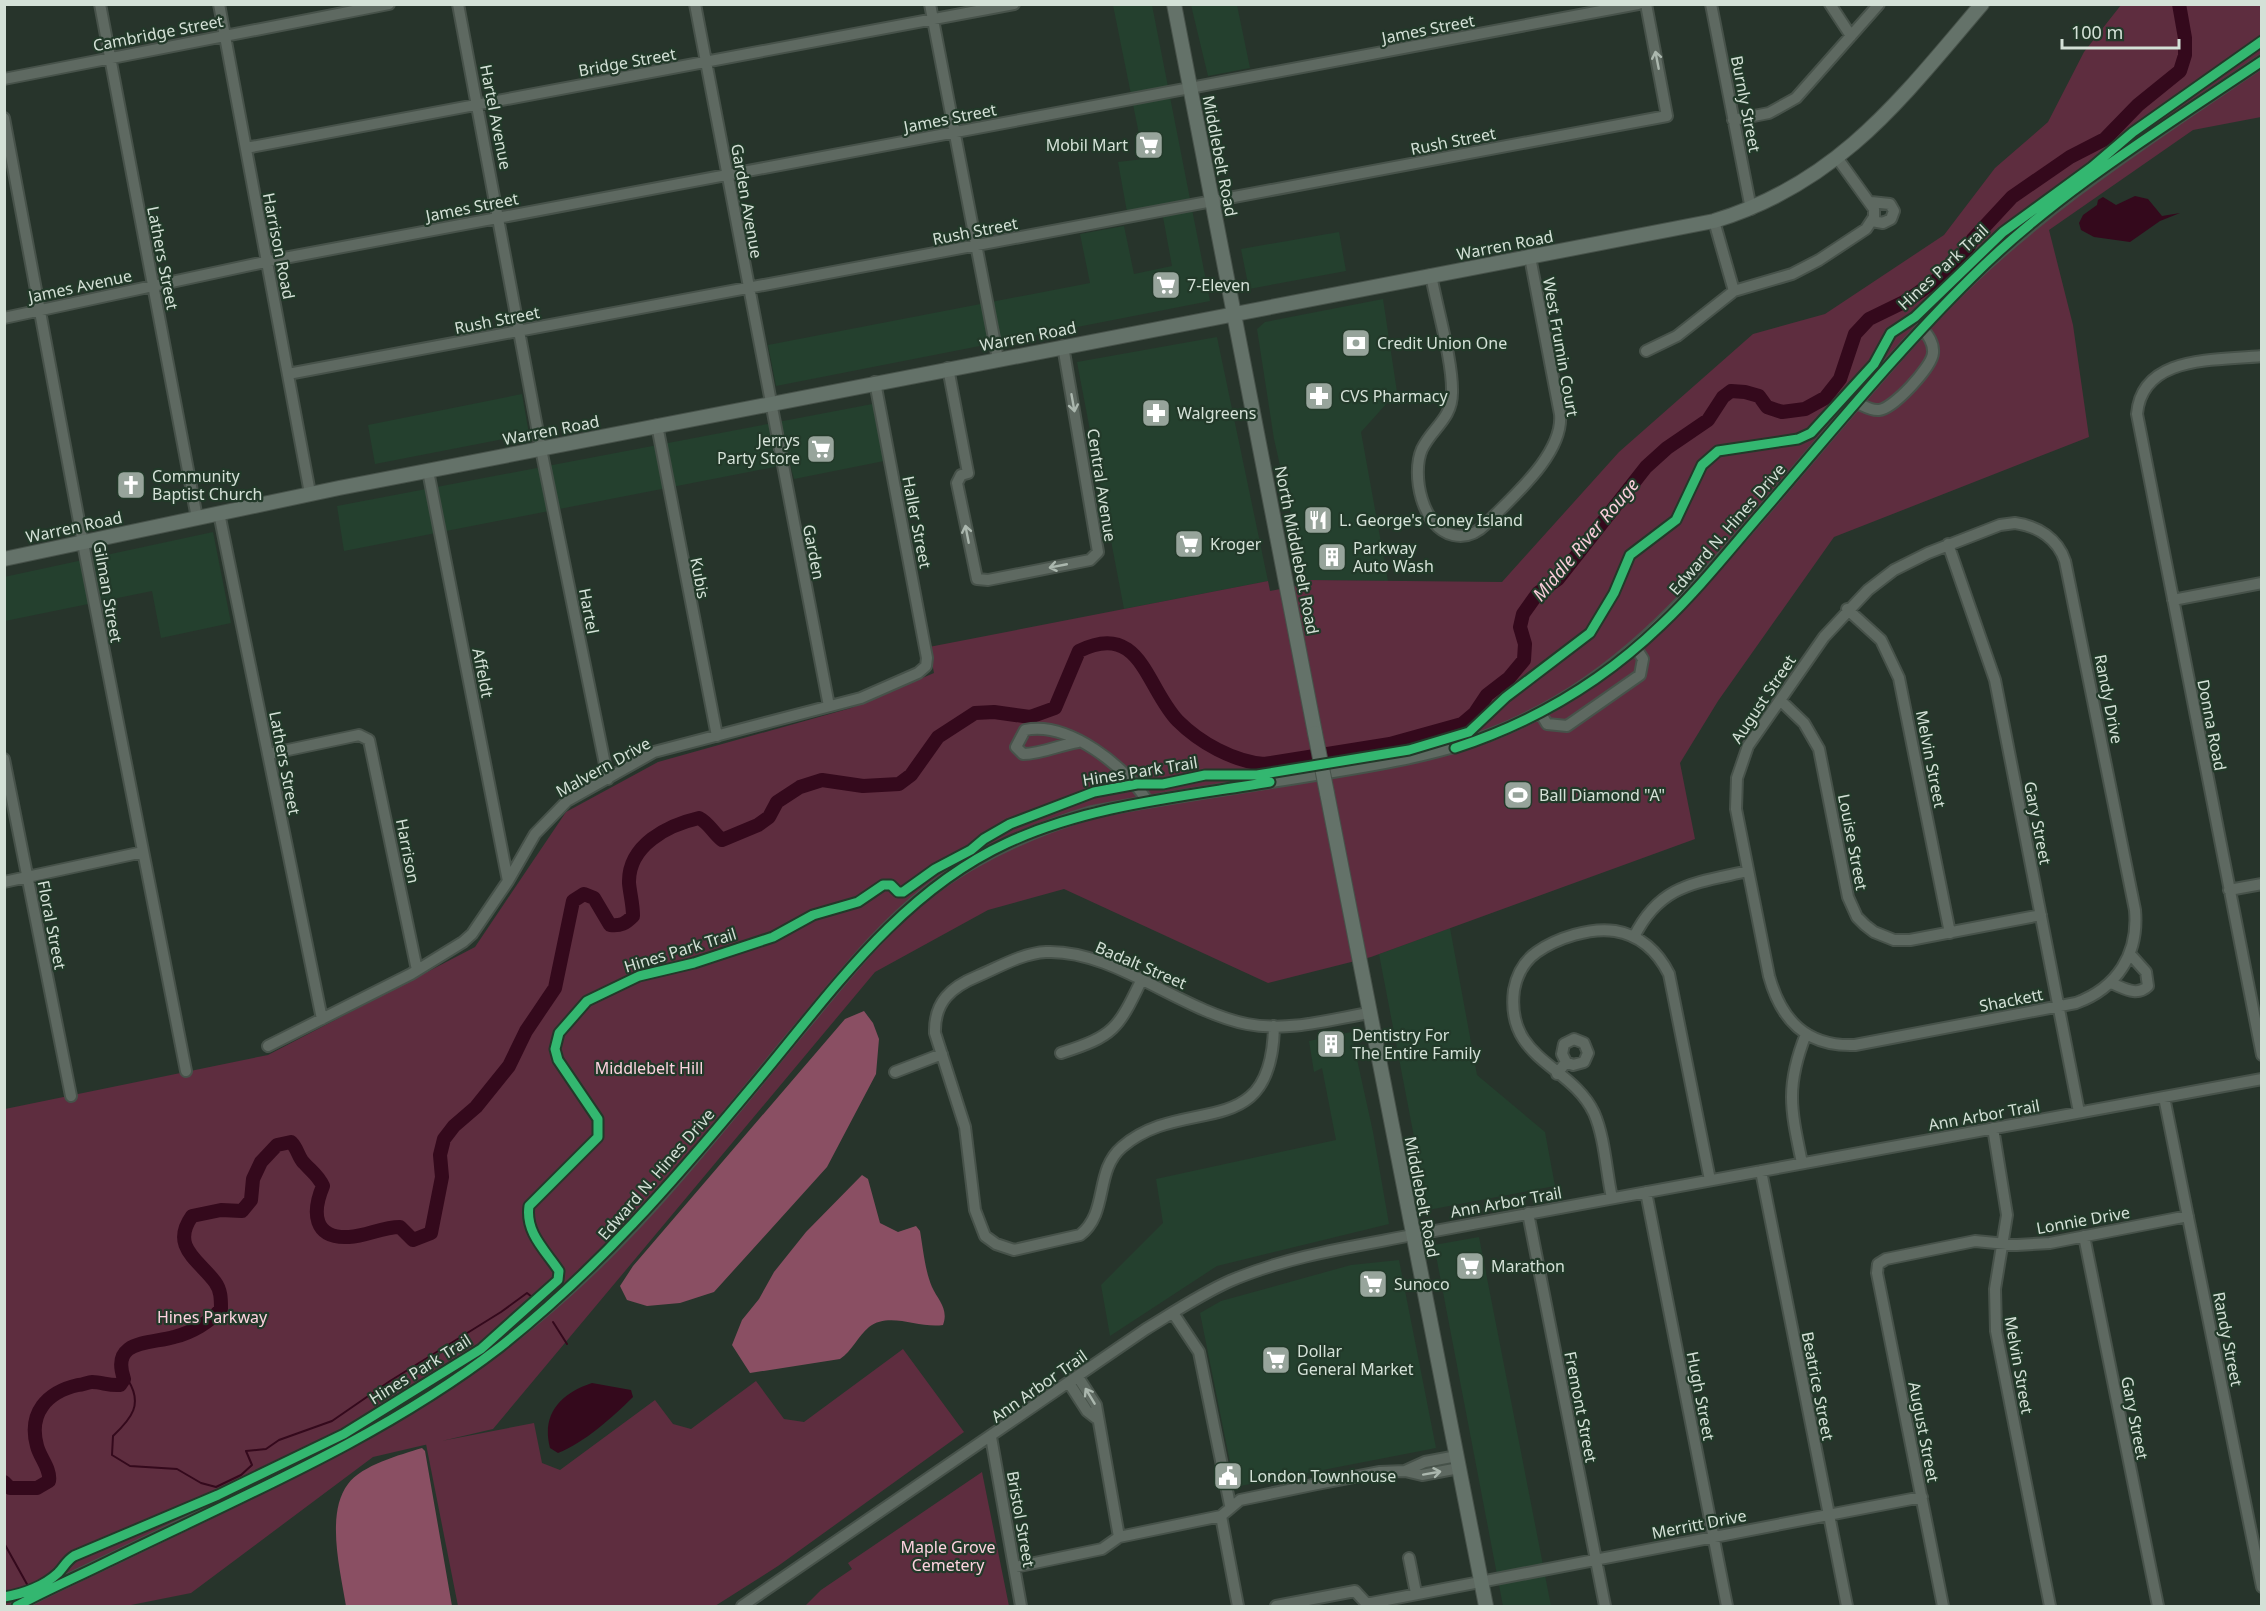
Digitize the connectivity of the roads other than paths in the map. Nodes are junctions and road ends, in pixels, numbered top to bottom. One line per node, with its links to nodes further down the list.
1 (100, 4): 18 (street, Lathers Street)
2 (219, 4): 16 (street, Harrison Road)
3 (389, 4): 16 (street, Cambridge Street)
4 (458, 4): 23 (street, Hartel Avenue)
5 (695, 4): 20 (street, Garden Avenue)
6 (930, 4): 15 (street)
7 (1014, 4): 15 (street, Bridge Street)
8 (1174, 4): 22 (main road, Middlebelt Road)
9 (1638, 4): 22 (street, James Street)
10 (1646, 4): 30 (street, Rush Street, one-way to 10)
11 (1712, 4): 25 (street, Burnly Street)
12 (1830, 4): 17 (street)
13 (1879, 4): 17 (street)
14 (1983, 4): 28 (main road, Warren Road)
15 (933, 20): 20 (street, Bridge Street); 26 (street)
16 (225, 35): 18 (street, Cambridge Street); 27 (street, Harrison Road)
17 (1851, 36): 25 (street)
18 (110, 58): 21 (street, Cambridge Street); 40 (street, Lathers Street)
19 (2262, 61): 46 (street, Edward N. Hines Drive)
20 (706, 63): 23 (street, Bridge Street); 29 (street, Garden Avenue)
21 (4, 79)
22 (1190, 89): 26 (street, James Street); 30 (main road, Middlebelt Road)
23 (478, 105): 27 (street, Bridge Street); 33 (street, Hartel Avenue)
24 (4, 118): 43 (street, Gilman Street)
25 (1733, 120): 32 (street, Burnly Street)
26 (954, 133): 29 (street, James Street); 36 (street)
27 (246, 148): 38 (street, Harrison Road)
28 (1838, 159): 31 (street); 32 (main road, Warren Road)
29 (728, 175): 33 (street, James Street); 41 (street, Garden Avenue)
30 (1211, 202): 36 (street, Rush Street); 44 (main road, Middlebelt Road)
31 (1871, 202): 35 (street); 35 (street)
32 (1751, 208): 34 (main road, Warren Road)
33 (499, 217): 38 (street, James Street); 47 (street, Hartel Avenue)
34 (1714, 221): 37 (main road, Warren Road); 42 (street)
35 (1872, 221): 42 (street)
36 (976, 246): 41 (street, Rush Street); 51 (street)
37 (1530, 257): 39 (main road, Warren Road); 39 (street, West Frumin Court)
38 (267, 262): 40 (street, James Avenue); 53 (street, Harrison Road)
39 (1431, 275): 44 (main road, Warren Road)
40 (153, 286): 43 (street, James Avenue); 62 (street, Lathers Street)
41 (748, 289): 47 (street, Rush Street); 55 (street, Garden Avenue)
42 (1734, 291): 49 (street)
43 (40, 310): 45 (street, James Avenue); 64 (street, Gilman Street)
44 (1234, 312): 48 (main road, Warren Road); 80 (main road, North Middlebelt Road, bridge)
45 (4, 318)
46 (1922, 328): 56 (street, Edward N. Hines Drive); 56 (street)
47 (520, 331): 53 (street, Rush Street); 58 (street, Hartel Avenue)
48 (1063, 346): 51 (main road, Warren Road); 52 (street, Central Avenue, one-way to 52)
49 (1646, 351)
50 (2262, 356): 68 (street, Donna Road)
51 (998, 358): 52 (main road, Warren Road)
52 (948, 368): 54 (main road, Warren Road)
53 (288, 374): 60 (street, Harrison Road)
54 (875, 382): 55 (main road, Warren Road); 71 (street, Haller Street)
55 (770, 403): 57 (main road, Warren Road); 73 (street, Garden)
56 (1857, 403): 70 (street, Edward N. Hines Drive)
57 (657, 425): 58 (main road, Warren Road); 75 (street, Kubis)
58 (541, 449): 59 (main road, Warren Road); 79 (street, Hartel)
59 (428, 471): 60 (main road, Warren Road); 85 (street, Affeldt)
60 (310, 494): 61 (main road, Warren Road)
61 (219, 513): 62 (main road, Warren Road); 77 (street, Lathers Street)
62 (197, 518): 64 (main road, Warren Road)
63 (2042, 532): 65 (street, August Street); 86 (street, Randy Drive)
64 (84, 542): 66 (main road, Warren Road); 82 (street, Gilman Street)
65 (1948, 544): 69 (street, August Street); 90 (street, Gary Street)
66 (4, 559)
67 (2262, 583): 68 (street)
68 (2173, 600): 89 (street, Donna Road)
69 (1847, 609): 72 (street, August Street); 91 (street, Melvin Street)
70 (1636, 648): 74 (street, Edward N. Hines Drive); 74 (street)
71 (926, 666): 73 (street, Malvern Drive)
72 (1780, 700): 83 (street, August Street); 91 (street, Louise Street)
73 (829, 706): 75 (street, Malvern Drive)
74 (1540, 712): 81 (street, Edward N. Hines Drive)
75 (717, 736): 79 (street, Malvern Drive)
76 (1078, 742): 76 (street); 81 (street)
77 (268, 754): 94 (street, Harrison); 99 (street, Lathers Street)
78 (4, 759): 84 (street, Floral Street)
79 (608, 778): 85 (street, Malvern Drive)
80 (1327, 793): 98 (main road, Middlebelt Road)
81 (1148, 802): 142 (street, Edward N. Hines Drive)
82 (143, 852): 84 (street); 107 (street, Gilman Street)
83 (1748, 871): 92 (street); 101 (street, August Street)
84 (27, 877): 87 (street); 111 (street, Floral Street)
85 (508, 881): 94 (street, Malvern Drive)
86 (2129, 881): 93 (street, Shackett)
87 (4, 882)
88 (2262, 884): 89 (street)
89 (2229, 890): 105 (street, Donna Road)
90 (2041, 915): 91 (street, Louise Street); 97 (street, Gary Street)
91 (1950, 933)
92 (1634, 937): 109 (street); 117 (street)
93 (2130, 954): 96 (street, Shackett); 96 (street)
94 (417, 970): 99 (street, Malvern Drive)
95 (1141, 981): 100 (street, Badalt Street); 103 (street); 104 (street, Badalt Street)
96 (2111, 983): 97 (street, Shackett)
97 (2059, 1007): 101 (street, Shackett); 113 (street, Gary Street)
98 (1370, 1013): 100 (street, Badalt Street); 122 (main road, Middlebelt Road)
99 (322, 1019): 102 (street, Malvern Drive)
100 (1274, 1026): 104 (street, Badalt Street)
101 (1806, 1034): 115 (street)
102 (268, 1046)
103 (1061, 1053)
104 (942, 1054): 108 (street)
105 (2262, 1055)
106 (1566, 1062): 109 (street)
107 (186, 1071)
108 (895, 1072)
109 (1557, 1074): 119 (street)
110 (2262, 1079): 112 (street, Ann Arbor Trail)
111 (71, 1096)
112 (2164, 1097): 113 (street, Ann Arbor Trail); 121 (street, Randy Street)
113 (2079, 1112): 114 (street, Ann Arbor Trail)
114 (1993, 1128): 115 (street, Ann Arbor Trail); 124 (street, Melvin Street)
115 (1802, 1163): 116 (street, Ann Arbor Trail)
116 (1761, 1171): 117 (street, Ann Arbor Trail); 132 (street, Beatrice Street)
117 (1710, 1180): 118 (street, Ann Arbor Trail)
118 (1646, 1192): 119 (street, Ann Arbor Trail); 135 (street, Hugh Street)
119 (1612, 1198): 120 (street, Ann Arbor Trail)
120 (1528, 1213): 122 (street, Ann Arbor Trail); 137 (street, Fremont Street)
121 (2188, 1216): 123 (street, Lonnie Drive); 140 (street, Randy Street)
122 (1413, 1235): 126 (street, Ann Arbor Trail); 129 (main road, Middlebelt Road)
123 (2084, 1236): 124 (street, Lonnie Drive); 153 (street, Gary Street)
124 (2003, 1243): 125 (street, Lonnie Drive); 152 (street, Melvin Street)
125 (1878, 1264): 130 (street, August Street)
126 (1173, 1313): 127 (street, Ann Arbor Trail); 131 (street)
127 (1074, 1380): 128 (street, Ann Arbor Trail); 134 (street)
128 (991, 1437): 138 (street, Bristol Street); 143 (street, Ann Arbor Trail)
129 (1458, 1462): 131 (street); 139 (main road, Middlebelt Road)
130 (1922, 1497): 132 (street, Merritt Drive); 151 (street, August Street)
131 (1230, 1505): 133 (street)
132 (1828, 1515): 135 (street, Merritt Drive); 150 (street, Beatrice Street)
133 (1221, 1516): 134 (street); 145 (street)
134 (1119, 1537): 138 (street)
135 (1713, 1537): 137 (street, Merritt Drive); 149 (street, Hugh Street)
136 (1409, 1558): 141 (street)
137 (1596, 1559): 139 (street, Merritt Drive); 148 (street, Fremont Street)
138 (1015, 1566): 144 (street, Bristol Street)
139 (1481, 1581): 141 (street, Merritt Drive); 147 (main road, Middlebelt Road)
140 (2262, 1587)
141 (1416, 1593): 146 (street, Merritt Drive)
142 (17, 1606)
143 (742, 1606)
144 (1021, 1606)
145 (1238, 1606)
146 (1275, 1606)
147 (1486, 1606)
148 (1605, 1606)
149 (1727, 1606)
150 (1846, 1606)
151 (1943, 1606)
152 (2050, 1606)
153 (2158, 1606)

